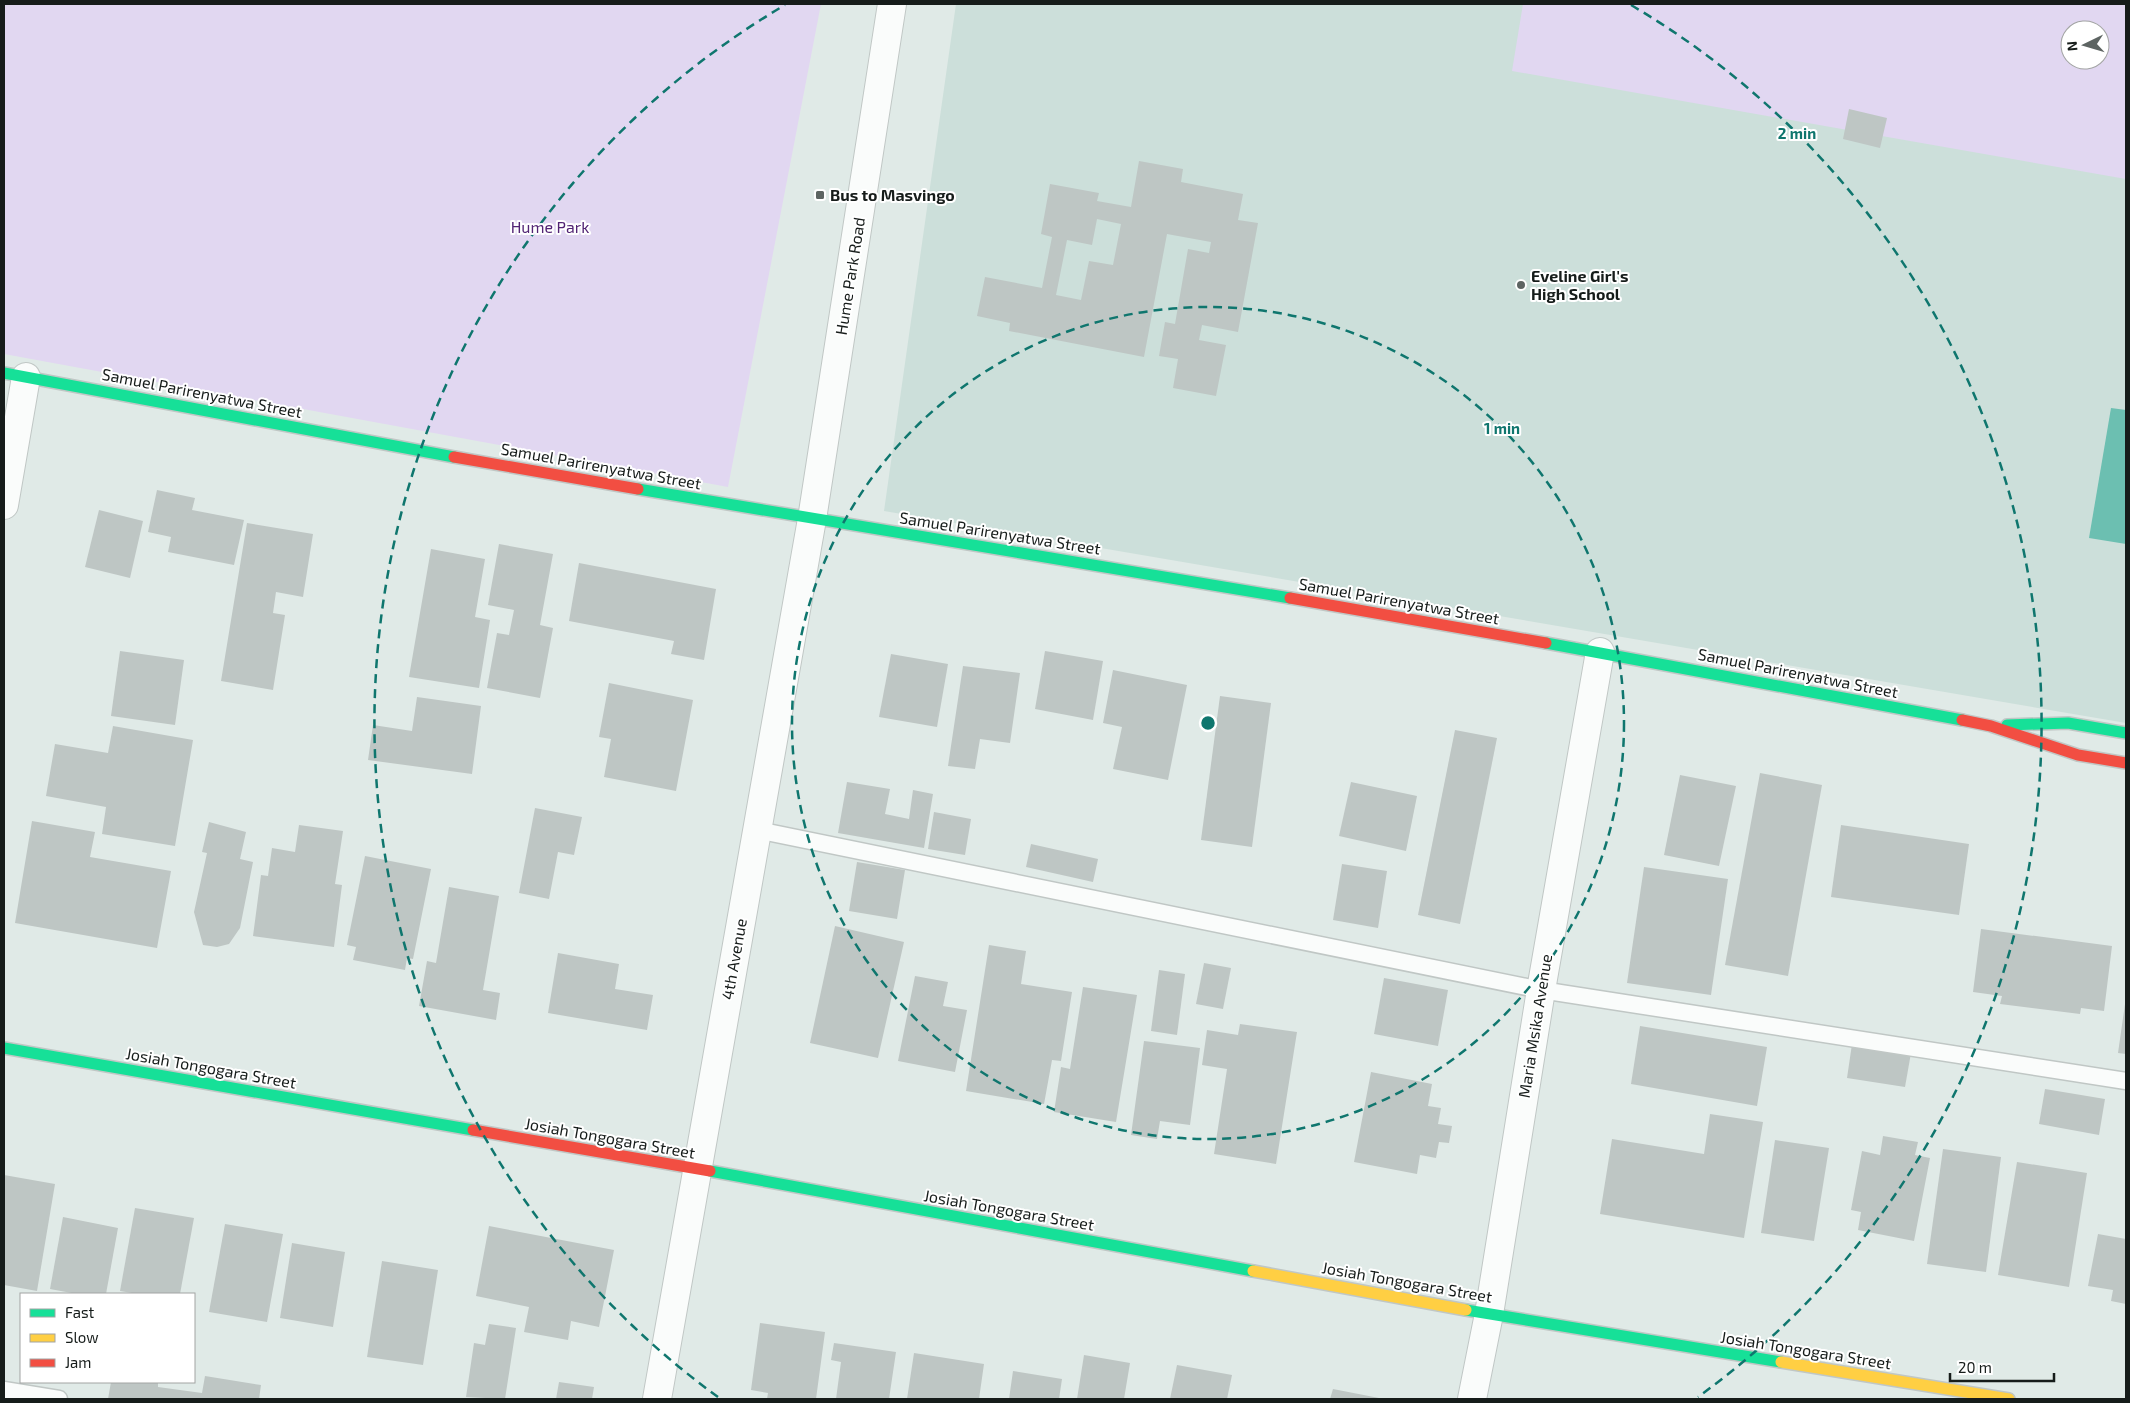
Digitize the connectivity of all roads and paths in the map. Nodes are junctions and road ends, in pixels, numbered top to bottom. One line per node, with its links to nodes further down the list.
1 (892, 4): 4 (street, Hume Park Road)
2 (15, 375): 3 (street); 4 (street, Samuel Parirenyatwa Street)
3 (4, 505)
4 (812, 519): 5 (street, Samuel Parirenyatwa Street); 9 (street, 4th Avenue)
5 (1600, 652): 6 (street, Samuel Parirenyatwa Street); 10 (street, Maria Msika Avenue)
6 (1991, 726): 7 (street, Samuel Parirenyatwa Street); 8 (street, Samuel Parirenyatwa Street)
7 (2126, 733)
8 (2126, 763)
9 (757, 830): 10 (lane); 13 (street, 4th Avenue)
10 (1541, 990): 12 (lane); 14 (street, Maria Msika Avenue)
11 (4, 1048): 13 (street, Josiah Tongogara Street)
12 (2126, 1080)
13 (697, 1170): 14 (street, Josiah Tongogara Street); 17 (street, 4th Avenue)
14 (1488, 1314): 18 (street, Maria Msika Avenue); 19 (street, Josiah Tongogara Street)
15 (4, 1390): 16 (lane)
16 (59, 1399)
17 (657, 1399)
18 (1472, 1399)
19 (2009, 1399)

